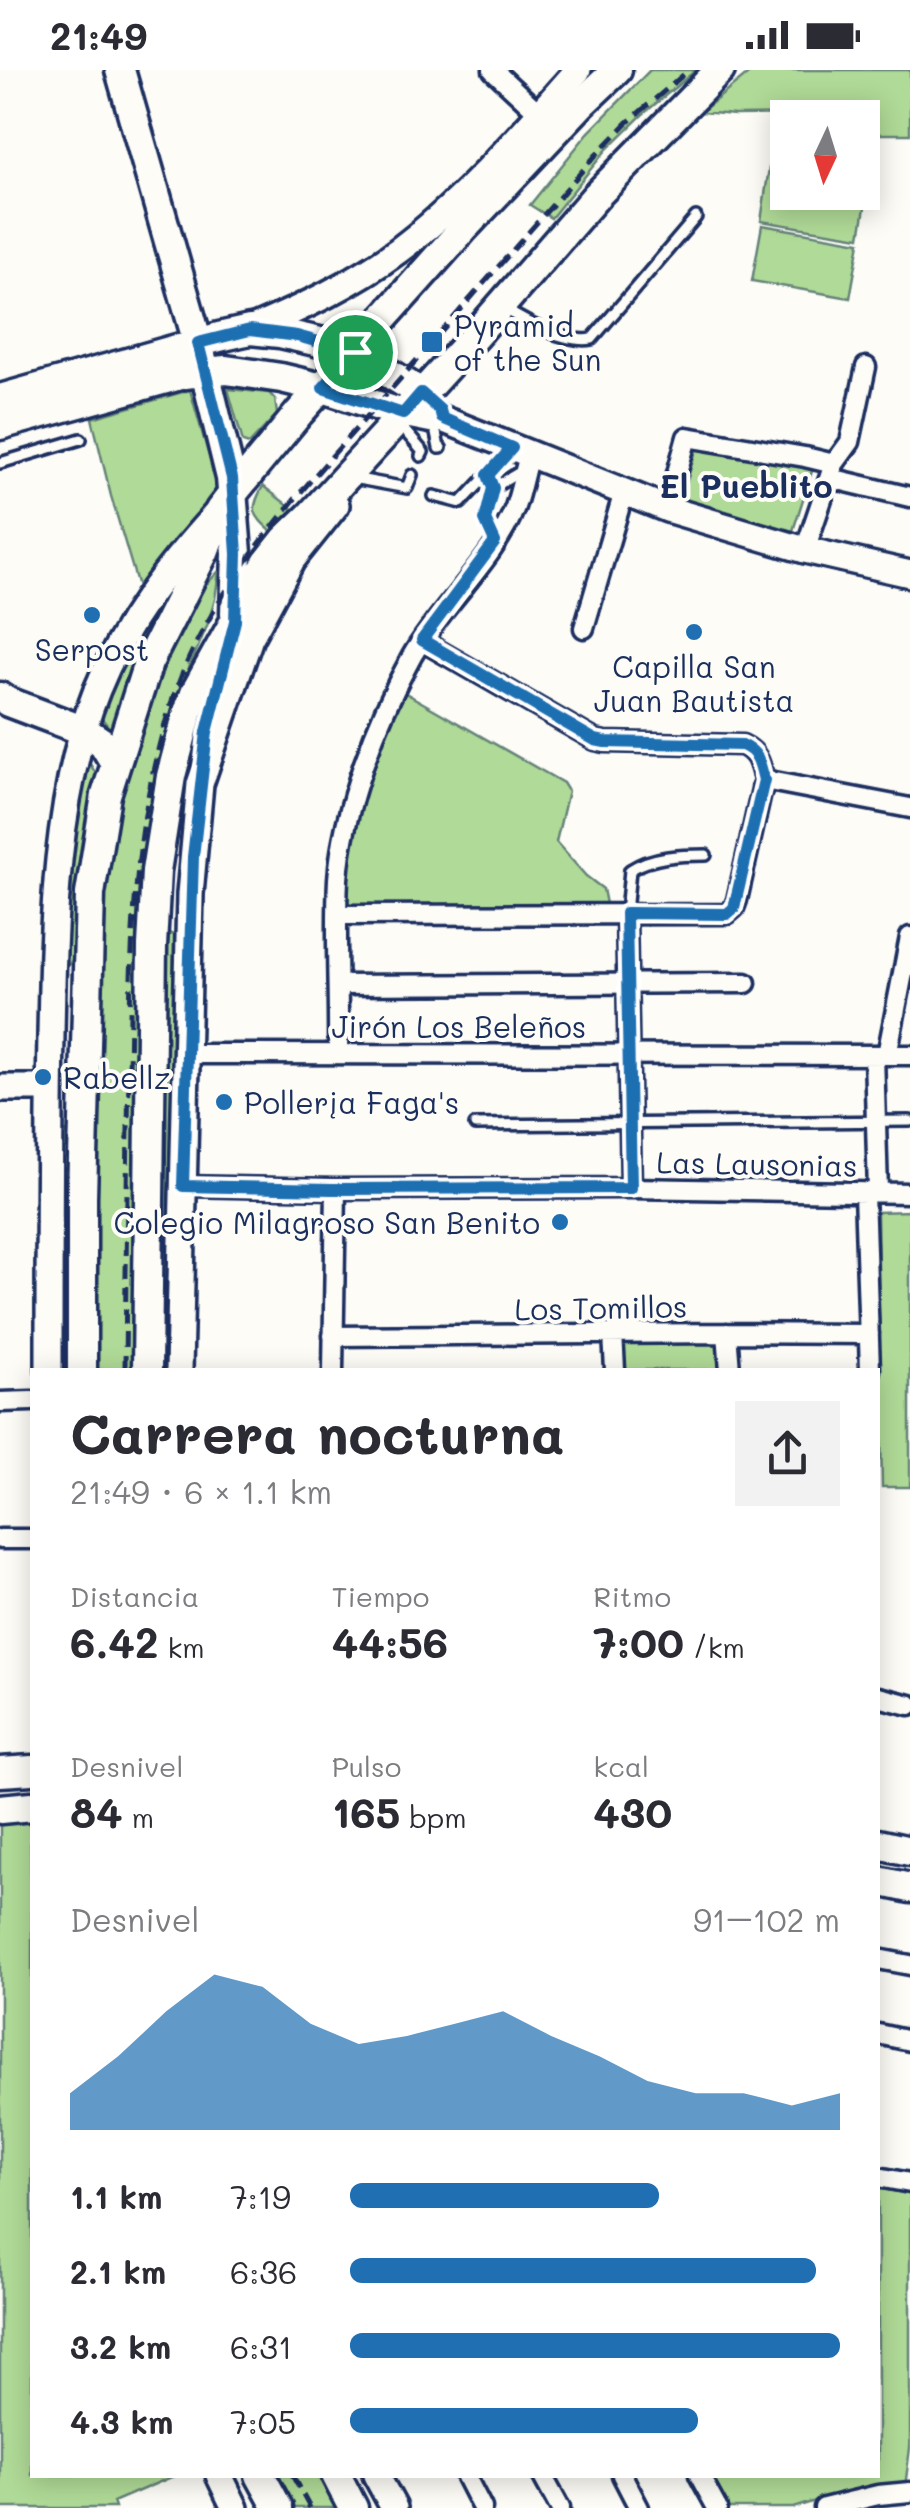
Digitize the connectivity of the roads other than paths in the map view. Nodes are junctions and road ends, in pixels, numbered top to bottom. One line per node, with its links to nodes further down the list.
1 (120, 70): 10 (main road)
2 (493, 70): 6 (street)
3 (578, 70): 6 (main road)
4 (617, 70): 11 (main road)
5 (720, 70): 8 (main road)
6 (539, 113): 9 (main road)
7 (696, 217): 8 (lane)
8 (500, 306): 16 (main road)
9 (250, 330): 10 (main road); 11 (main road)
10 (198, 343): 13 (main road); 15 (main road)
11 (355, 352): 14 (main road); 16 (main road)
12 (866, 367): 23 (street)
13 (205, 372): 14 (main road); 18 (main road); 32 (main road)
14 (323, 388): 16 (main road); 32 (main road)
15 (0, 399)
16 (406, 409): 17 (main road); 17 (lane); 25 (main road); 37 (main road)
17 (437, 419): 20 (main road)
18 (0, 425)
19 (81, 439): 21 (lane)
20 (522, 457): 22 (lane); 27 (lane); 29 (main road); 34 (street)
21 (0, 463)
22 (485, 470): 27 (lane); 30 (lane)
23 (832, 471): 31 (street); 33 (street); 35 (street)
24 (412, 475): 26 (lane)
25 (358, 479): 26 (lane); 46 (main road)
26 (406, 488): 28 (lane)
27 (493, 488): 34 (lane)
28 (418, 491)
29 (624, 492): 33 (main road); 38 (street)
30 (434, 496)
31 (910, 497)
32 (227, 501): 37 (main road); 43 (main road); 44 (main road)
33 (667, 509): 35 (main road)
34 (495, 542): 39 (street)
35 (805, 550): 36 (main road)
36 (910, 574)
37 (235, 621): 46 (main road); 77 (main road)
38 (584, 628)
39 (422, 640): 45 (street); 50 (street)
40 (0, 697): 42 (main road)
41 (0, 710): 42 (street)
42 (36, 713): 43 (main road)
43 (84, 731): 44 (main road); 61 (main road)
44 (115, 762): 76 (main road)
45 (764, 780): 47 (street); 49 (street)
46 (200, 784): 55 (main road)
47 (910, 808)
48 (706, 855): 49 (lane)
49 (626, 913): 50 (street); 52 (street)
50 (338, 915): 54 (street)
51 (910, 936): 58 (street)
52 (628, 983): 53 (street); 54 (street); 57 (street)
53 (746, 983)
54 (339, 984): 56 (street)
55 (187, 1054): 56 (street, Jirón Los Beleños); 66 (main road)
56 (338, 1054): 57 (street, Jirón Los Beleños)
57 (628, 1055): 58 (street, Jirón Los Beleños); 64 (street)
58 (881, 1055): 59 (street, Jirón Los Beleños); 62 (street)
59 (910, 1055)
60 (0, 1088): 61 (main road)
61 (50, 1088): 75 (main road)
62 (876, 1121): 63 (lane); 64 (lane); 69 (street)
63 (910, 1121)
64 (629, 1122): 65 (lane); 67 (street)
65 (476, 1125)
66 (183, 1186): 68 (street, Las Lausonias); 78 (main road)
67 (631, 1188): 68 (street, Las Lausonias); 69 (street, Las Lausonias)
68 (336, 1189): 74 (street)
69 (871, 1192): 70 (street, Las Lausonias); 73 (street)
70 (910, 1192)
71 (727, 1332): 72 (street, Los Tomillos); 73 (street, Los Tomillos); 81 (street)
72 (614, 1334): 74 (street, Los Tomillos); 80 (street)
73 (869, 1334): 82 (street)
74 (333, 1336): 79 (street)
75 (50, 1368)
76 (82, 1368)
77 (148, 1368)
78 (180, 1368)
79 (333, 1368)
80 (615, 1368)
81 (730, 1368)
82 (870, 1368)
83 (30, 1401): 84 (street)
84 (0, 1402)
85 (0, 1538): 86 (street)
86 (30, 1539)
87 (880, 1698): 88 (street)
88 (910, 1705)
89 (30, 1770): 90 (main road)
90 (0, 1772)
91 (30, 1806): 92 (main road)
92 (0, 1810)
93 (880, 1844): 94 (main road)
94 (910, 1851)
95 (880, 1882): 96 (main road)
96 (910, 1888)
97 (880, 1958): 98 (street)
98 (910, 1966)
99 (880, 2034): 100 (street)
100 (910, 2040)
101 (880, 2177): 102 (street)
102 (910, 2183)
103 (220, 2478): 112 (main road)
104 (262, 2478): 113 (main road)
105 (338, 2478): 114 (main road)
106 (378, 2478): 115 (main road)
107 (467, 2478): 116 (street)
108 (544, 2478): 117 (street)
109 (624, 2478): 118 (street)
110 (701, 2478): 119 (street)
111 (910, 2492): 120 (street)
112 (236, 2508)
113 (278, 2508)
114 (353, 2508)
115 (394, 2508)
116 (482, 2508)
117 (560, 2508)
118 (639, 2508)
119 (716, 2508)
120 (824, 2508)

